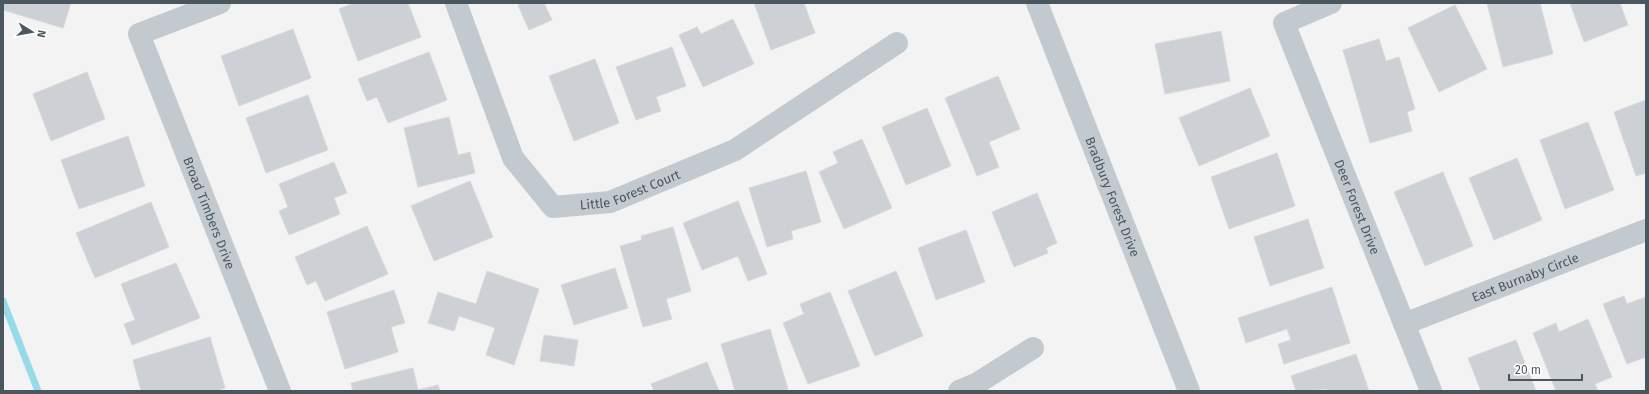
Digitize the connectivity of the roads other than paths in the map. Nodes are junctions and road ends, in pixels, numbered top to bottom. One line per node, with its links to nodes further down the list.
1 (220, 3): 9 (street, Broad Timbers Drive)
2 (456, 3): 5 (street, Little Forest Court)
3 (1037, 3): 11 (street, Bradbury Forest Drive)
4 (1331, 3): 7 (street, Deer Forest Drive)
5 (897, 43)
6 (1646, 230): 7 (street, East Burnaby Circle)
7 (1404, 324): 12 (street, Deer Forest Drive)
8 (1033, 348): 10 (street)
9 (280, 391)
10 (959, 391)
11 (1190, 391)
12 (1430, 391)

